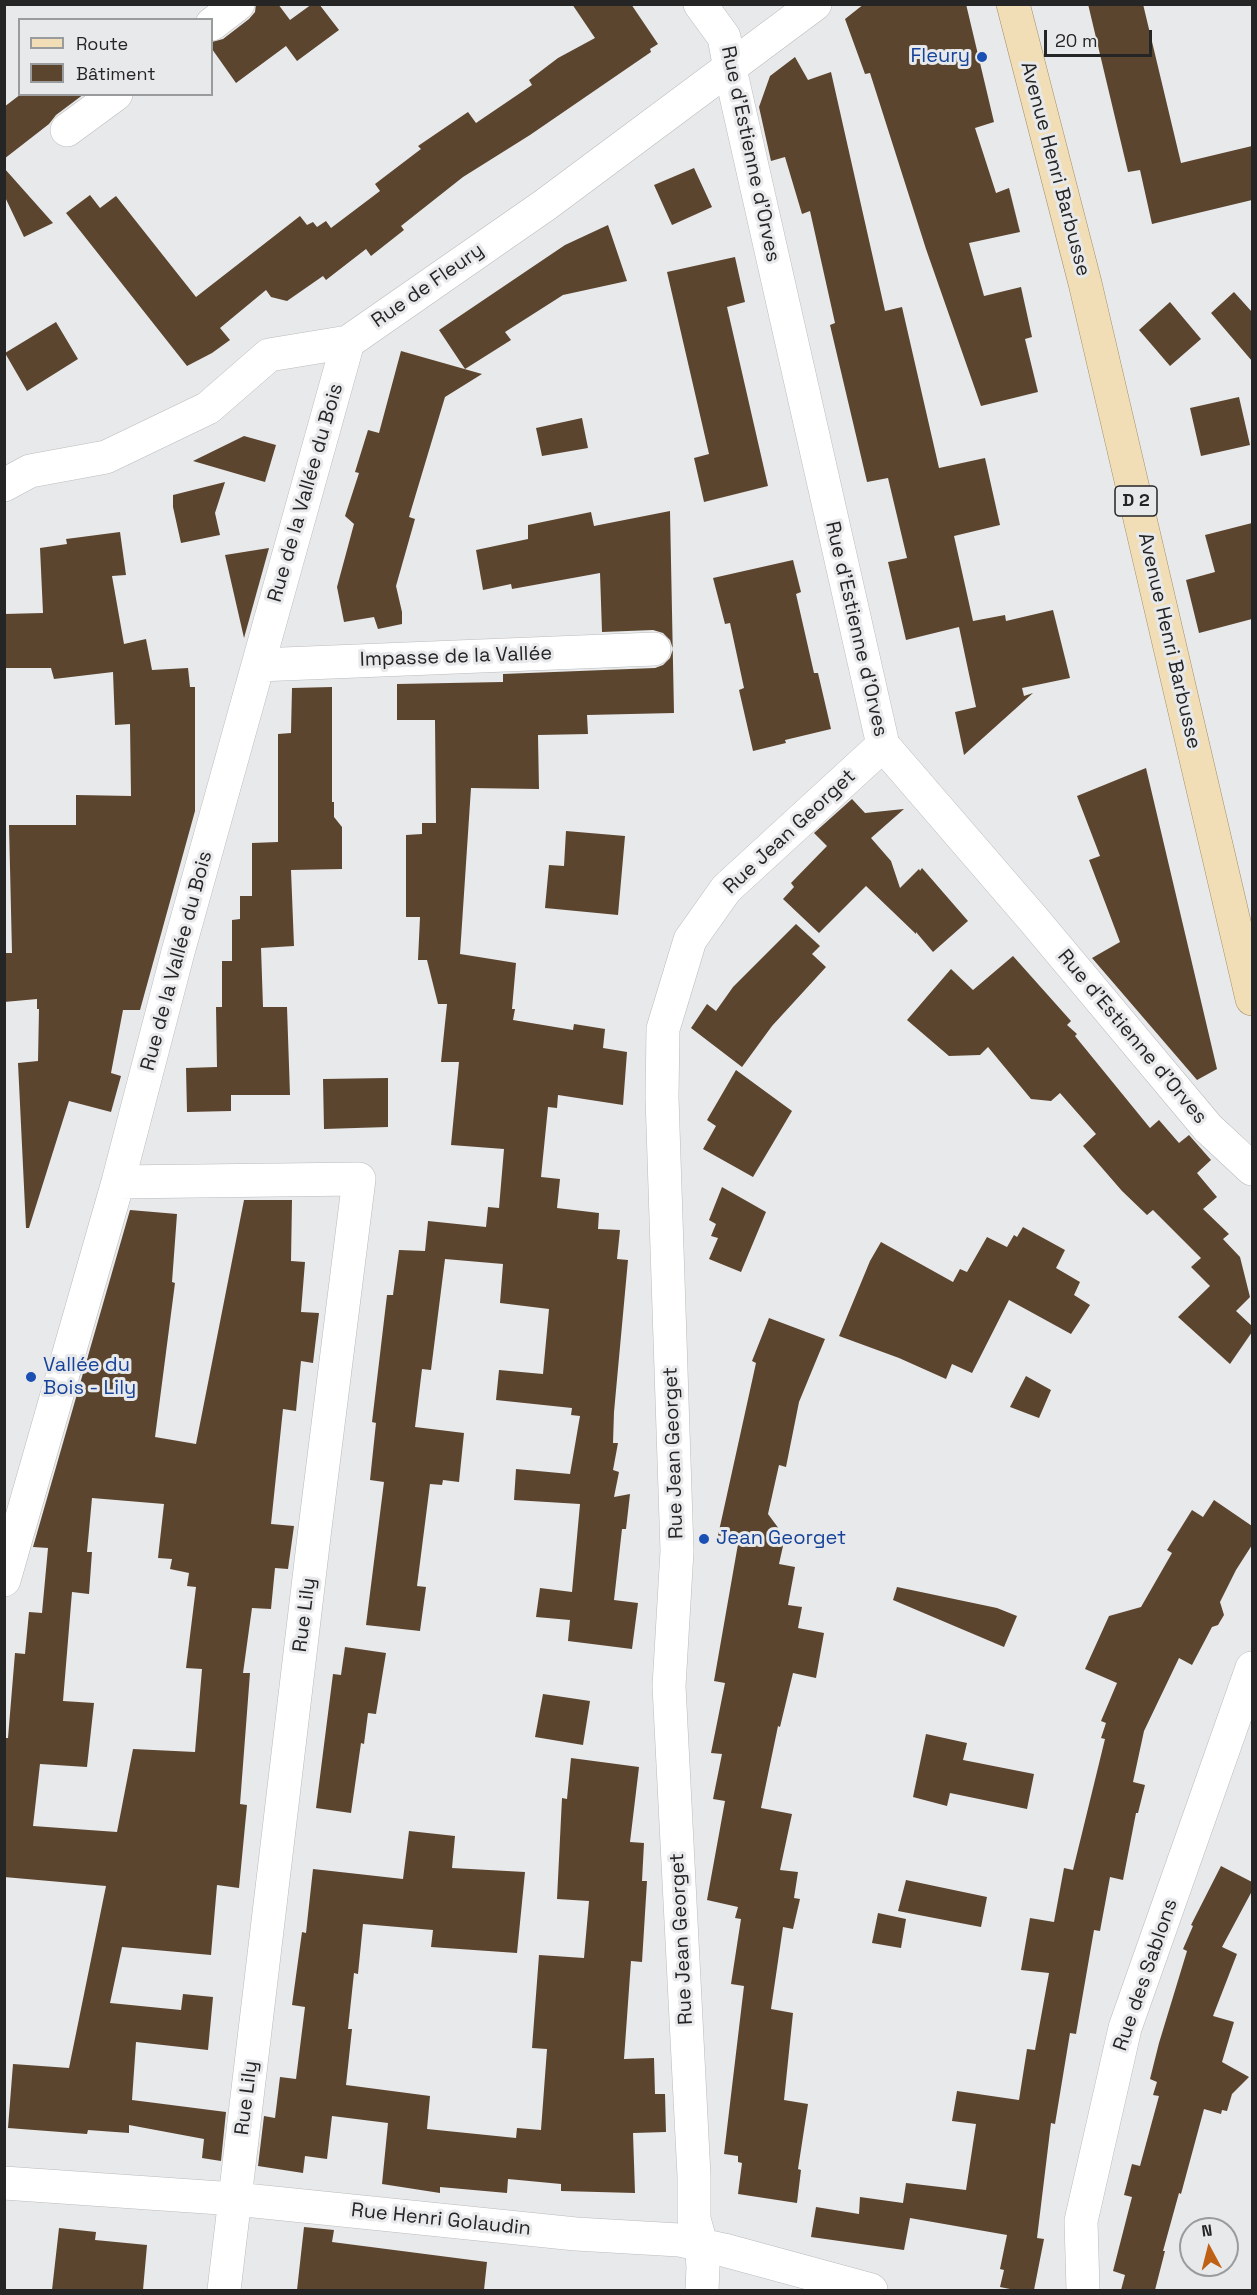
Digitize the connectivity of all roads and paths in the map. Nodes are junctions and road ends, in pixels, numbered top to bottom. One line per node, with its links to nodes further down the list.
1 (238, 4): 5 (street)
2 (700, 4): 6 (street, Rue d'Estienne d'Orves)
3 (814, 4): 6 (street, Rue de Fleury)
4 (1013, 4): 14 (main road, Avenue Henri Barbusse / D 2)
5 (213, 23)
6 (730, 69): 9 (street, Rue de Fleury); 13 (street, Rue d'Estienne d'Orves)
7 (113, 96): 8 (street)
8 (67, 130)
9 (348, 342): 10 (street, Rue de Fleury); 12 (street, Rue de la Vallée du Bois)
10 (4, 485)
11 (654, 649): 12 (street, Impasse de la Vallée)
12 (258, 665): 16 (street, Rue de la Vallée du Bois)
13 (883, 745): 15 (street, Rue d'Estienne d'Orves); 21 (street, Rue Jean Georget)
14 (1252, 999)
15 (1252, 1169)
16 (118, 1182): 17 (street, Rue de la Vallée du Bois); 20 (street, Rue Lily)
17 (4, 1580)
18 (1252, 1668): 25 (street, Rue des Sablons)
19 (4, 2183): 20 (street, Rue Henri Golaudin)
20 (235, 2199): 21 (street, Rue Henri Golaudin); 22 (street, Rue Lily)
21 (701, 2244): 23 (street, Rue Jean Georget); 24 (street, Rue Henri Golaudin)
22 (224, 2290)
23 (702, 2290)
24 (871, 2290)
25 (1083, 2290)

